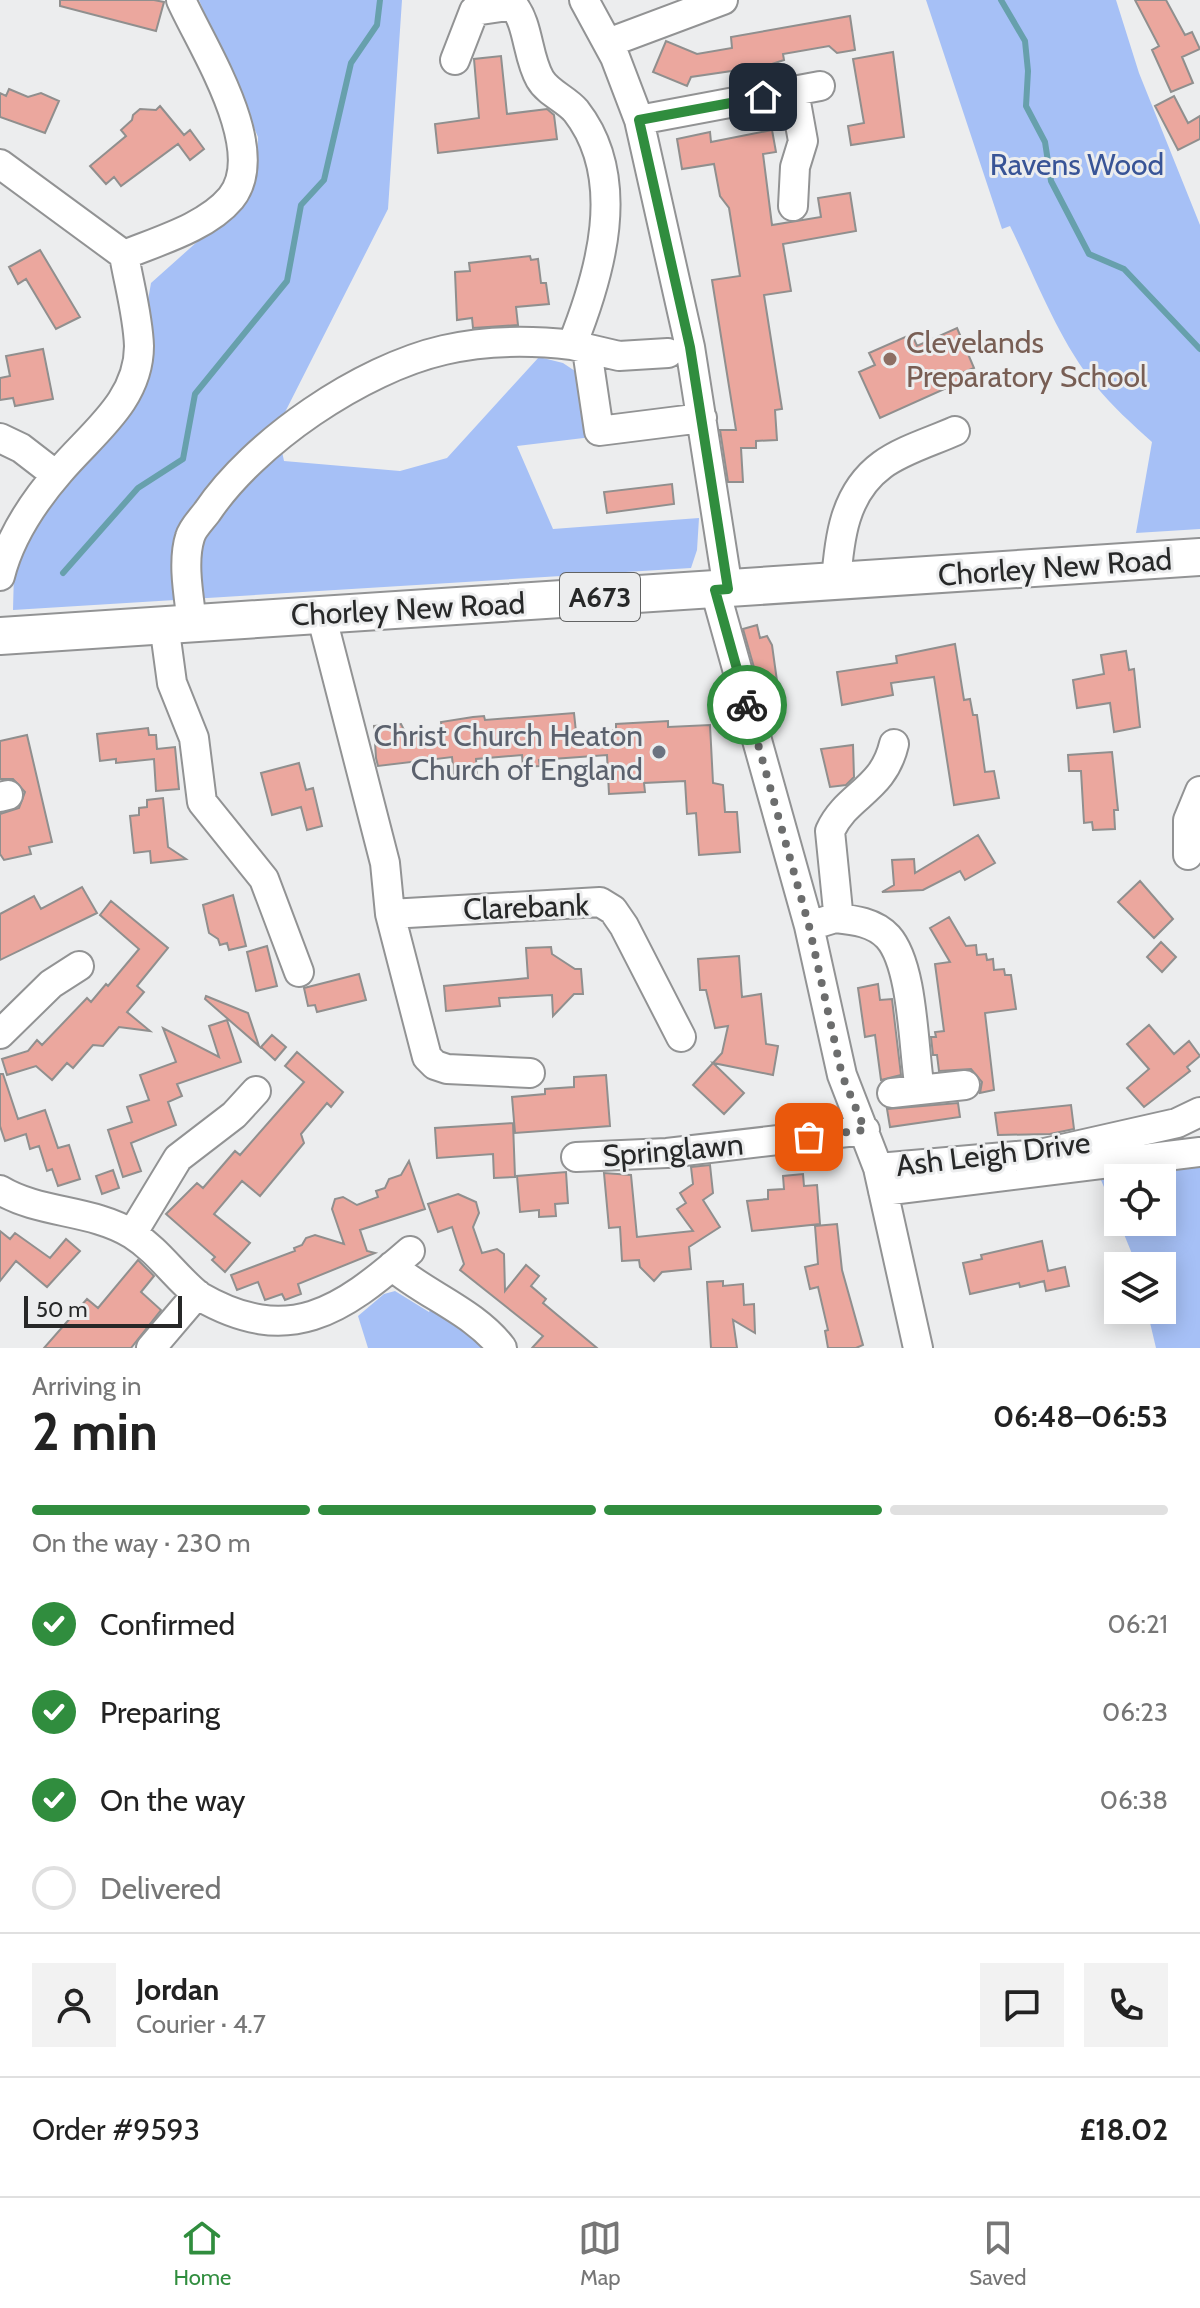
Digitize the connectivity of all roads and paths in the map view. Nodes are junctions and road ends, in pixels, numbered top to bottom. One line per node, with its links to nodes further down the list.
1 (181, 0): 9 (street)
2 (584, 0): 4 (street)
3 (723, 0): 4 (street)
4 (608, 43): 6 (street)
5 (455, 60): 10 (street)
6 (639, 120): 8 (street); 12 (street)
7 (0, 164): 9 (street)
8 (793, 206)
9 (124, 255): 15 (street)
10 (579, 348): 11 (street); 12 (street); 21 (street)
11 (668, 353)
12 (702, 418): 19 (street)
13 (955, 431): 18 (street)
14 (0, 438): 15 (street)
15 (56, 475): 17 (street)
16 (1200, 557): 18 (main road, Chorley New Road / A673)
17 (0, 576)
18 (836, 583): 19 (main road, Chorley New Road / A673)
19 (722, 590): 20 (main road, Chorley New Road / A673); 27 (street)
20 (321, 614): 21 (main road, Chorley New Road / A673); 26 (street)
21 (178, 623): 22 (main road, Chorley New Road / A673); 29 (street)
22 (1, 630)
23 (894, 744): 27 (street)
24 (1197, 802): 25 (street)
25 (1188, 855)
26 (390, 914): 31 (street, Clarebank); 32 (street)
27 (822, 922): 33 (street); 36 (street)
28 (79, 966): 30 (street)
29 (299, 972)
30 (0, 1034)
31 (681, 1037)
32 (530, 1073)
33 (965, 1085)
34 (256, 1091): 41 (street)
35 (1200, 1112): 39 (street, Ash Leigh Drive)
36 (865, 1130): 38 (street, Springlawn); 39 (street)
37 (1200, 1152): 39 (street)
38 (576, 1157)
39 (880, 1179): 45 (street)
40 (0, 1190): 41 (street)
41 (132, 1234): 42 (street)
42 (197, 1294): 43 (street); 44 (street)
43 (151, 1348)
44 (502, 1348)
45 (918, 1348)

